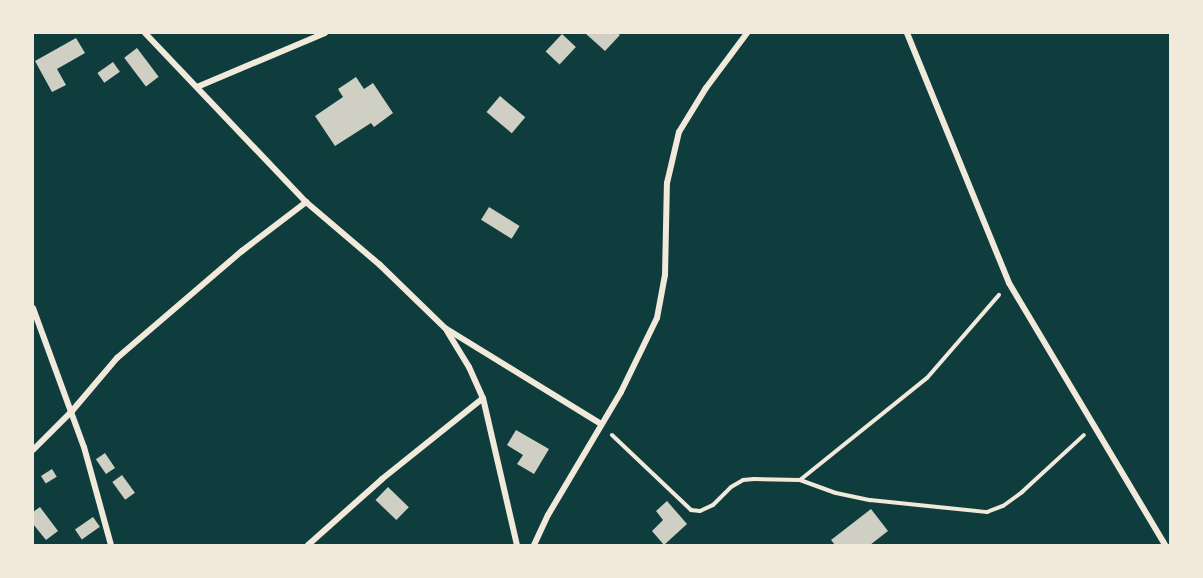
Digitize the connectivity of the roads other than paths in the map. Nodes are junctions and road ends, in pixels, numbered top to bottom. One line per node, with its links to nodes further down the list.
1 (145, 33): 5 (street)
2 (325, 33): 5 (street)
3 (747, 33): 11 (street)
4 (907, 33): 17 (street)
5 (197, 87): 6 (street)
6 (306, 202): 8 (street); 10 (street)
7 (33, 308): 10 (street)
8 (445, 328): 9 (street); 11 (street)
9 (483, 398): 14 (street); 15 (street)
10 (72, 411): 12 (street); 13 (street)
11 (601, 424): 16 (street)
12 (33, 450)
13 (111, 545)
14 (308, 545)
15 (518, 545)
16 (534, 545)
17 (1165, 545)

